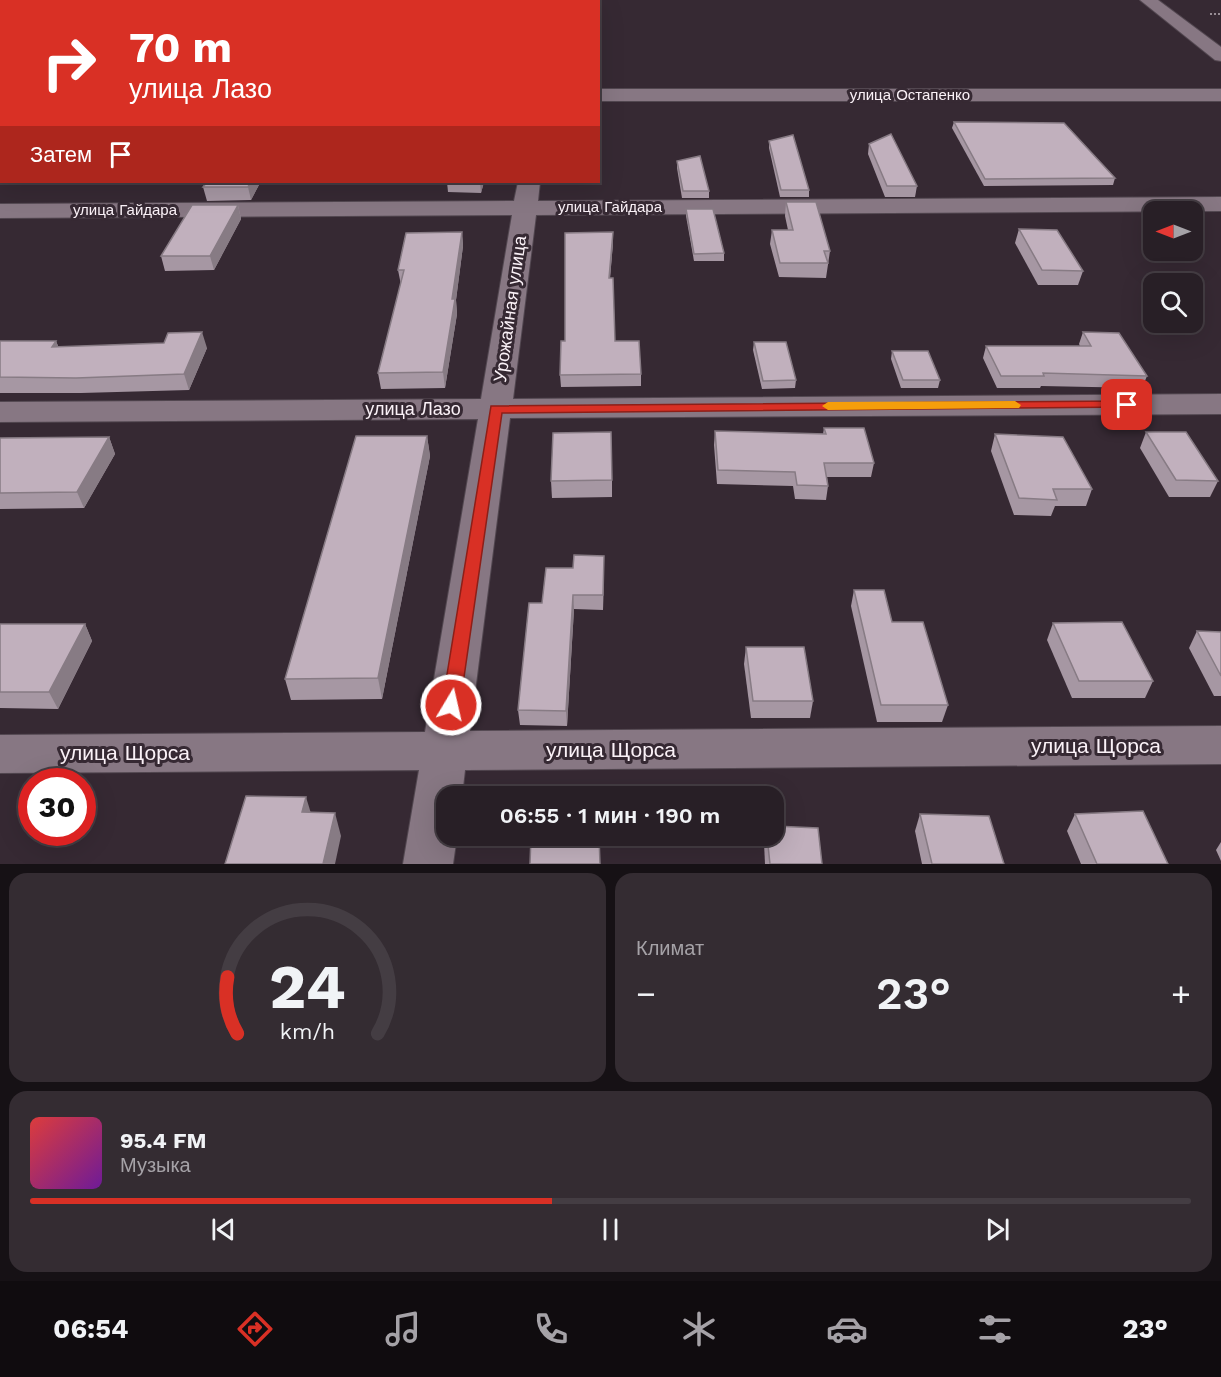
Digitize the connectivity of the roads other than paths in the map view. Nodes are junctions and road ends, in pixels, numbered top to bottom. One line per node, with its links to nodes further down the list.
1 (1148, 0): 2 (street)
2 (1221, 56)
3 (600, 95): 4 (street, улица Остапенко)
4 (1221, 95)
5 (527, 195): 6 (street, улица Гайдара); 7 (street, улица Гайдара); 9 (street, Урожайная улица)
6 (1221, 204)
7 (0, 211)
8 (1221, 404): 9 (street, улица Лазо)
9 (495, 409): 10 (street, улица Лазо); 12 (street, Урожайная улица)
10 (0, 412)
11 (1221, 745): 12 (street, улица Щорса)
12 (445, 751): 13 (street, улица Щорса); 14 (street, Урожайная улица)
13 (0, 754)
14 (428, 864)

